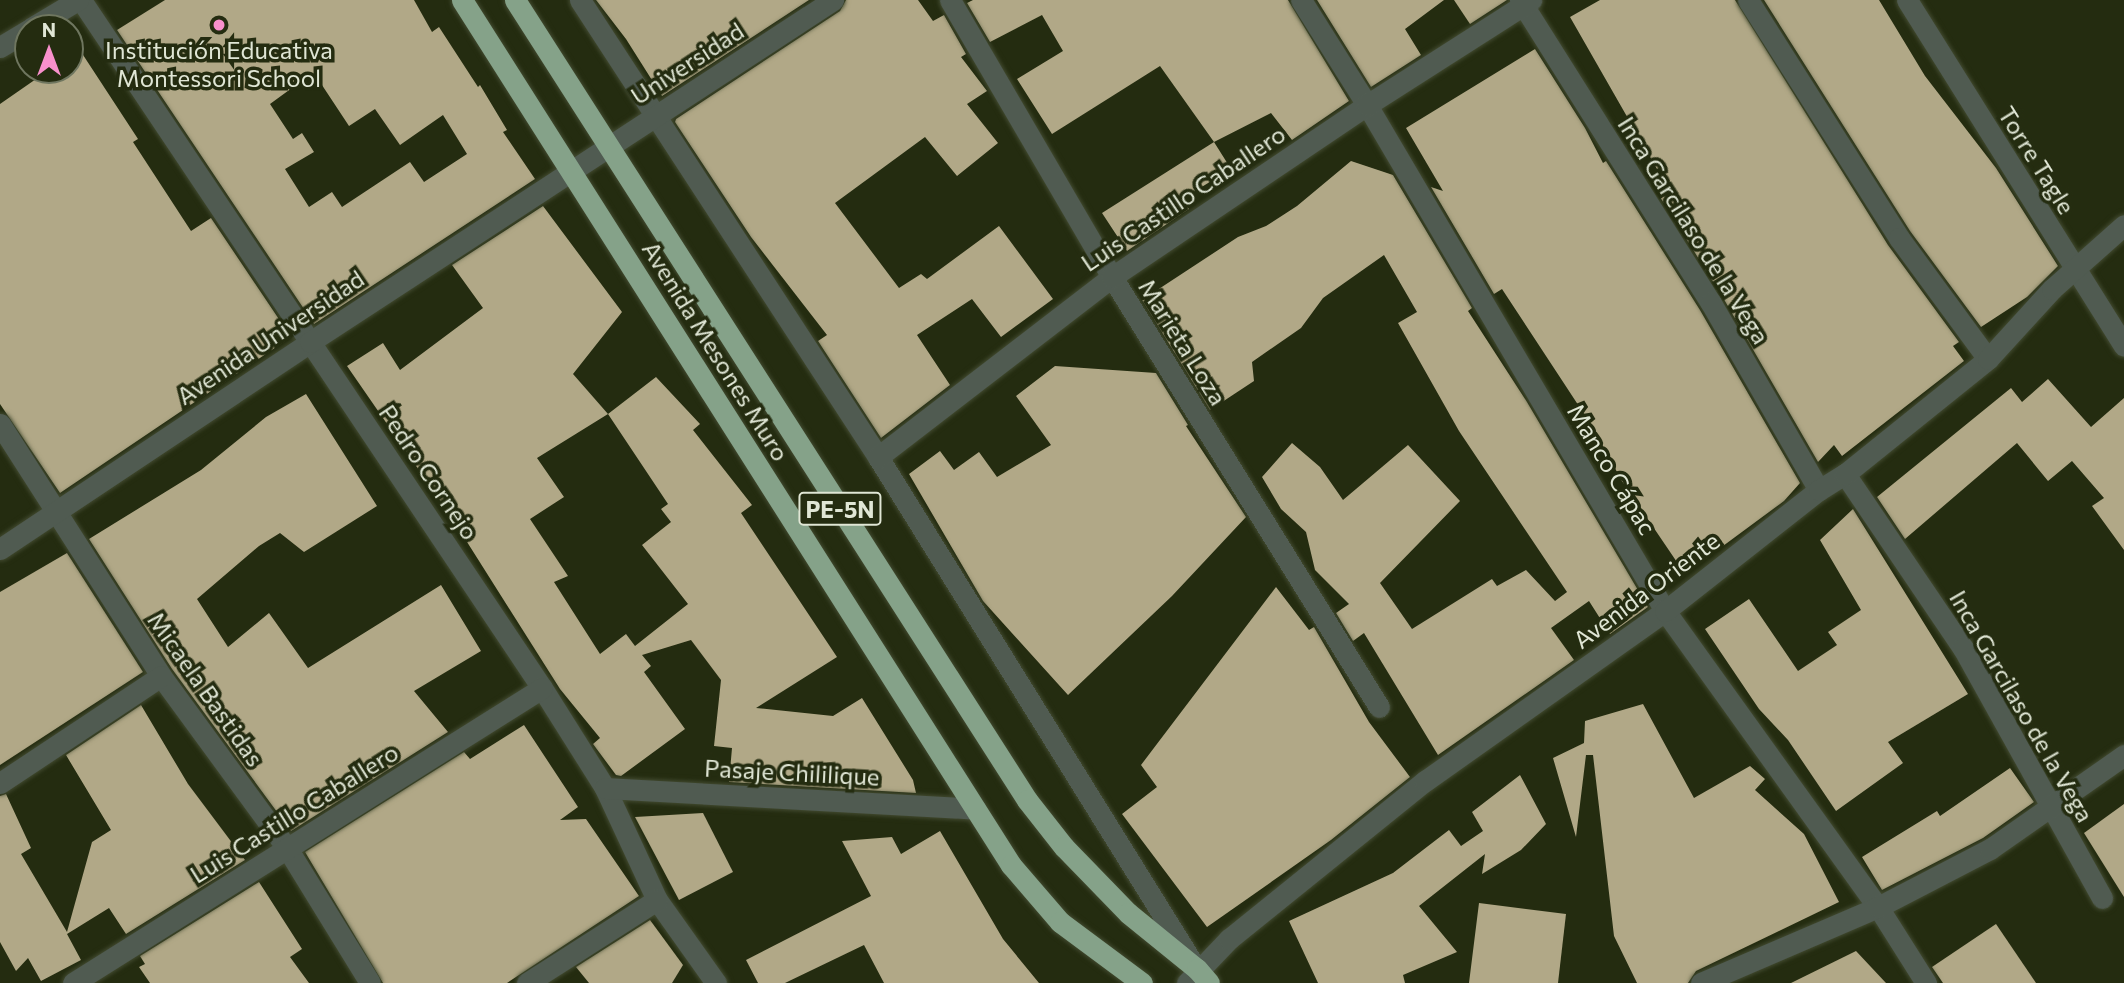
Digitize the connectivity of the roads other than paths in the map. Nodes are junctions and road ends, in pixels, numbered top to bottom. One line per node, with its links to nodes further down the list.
1 (80, 0): 11 (street); 19 (street, Pedro Cornejo)
2 (462, 0): 15 (highway, Avenida Mesones Muro / PE-5N)
3 (515, 0): 14 (highway, PE-5N)
4 (580, 0): 13 (street)
5 (833, 0): 13 (street, Universidad)
6 (950, 0): 18 (street, Marieta Loza)
7 (1301, 0): 12 (street, Manco Cápac)
8 (1748, 0): 21 (street)
9 (1907, 0): 17 (street, Torre Tagle)
10 (1524, 1): 12 (street, Luis Castillo Caballero); 25 (street, Inca Garcilaso de la Vega)
11 (56, 14)
12 (1367, 105): 18 (street, Luis Castillo Caballero); 28 (street, Manco Cápac)
13 (654, 115): 14 (street, Universidad); 23 (street)
14 (608, 145): 15 (street, Universidad); 41 (highway, PE-5N)
15 (571, 170): 19 (street, Avenida Universidad); 36 (highway, Avenida Mesones Muro / PE-5N)
16 (2124, 225): 17 (street, Avenida Oriente)
17 (2075, 269): 20 (street, Torre Tagle); 21 (street, Avenida Oriente)
18 (1112, 277): 23 (street, Luis Castillo Caballero); 31 (street, Marieta Loza)
19 (310, 342): 26 (street, Avenida Universidad); 30 (street, Pedro Cornejo)
20 (2124, 346)
21 (1988, 359): 24 (street, Avenida Oriente)
22 (0, 424): 26 (street, Micaela Bastidas)
23 (878, 457): 41 (street)
24 (1845, 474): 25 (street, Avenida Oriente); 35 (street, Inca Garcilaso de la Vega)
25 (1819, 490): 28 (street, Avenida Oriente)
26 (56, 512): 27 (street, Avenida Universidad); 29 (street, Micaela Bastidas)
27 (0, 550)
28 (1665, 611): 40 (street, Manco Cápac); 41 (street, Avenida Oriente)
29 (162, 676): 33 (street); 37 (street, Micaela Bastidas)
30 (542, 688): 34 (street, Pedro Cornejo); 37 (street, Luis Castillo Caballero)
31 (1379, 707)
32 (2124, 755): 35 (street)
33 (0, 783)
34 (605, 788): 36 (street, Pasaje Chililique); 39 (street, Pedro Cornejo)
35 (2052, 807): 38 (street, Inca Garcilaso de la Vega); 40 (street)
36 (975, 809): 46 (highway, Avenida Mesones Muro / PE-5N)
37 (287, 848): 42 (street, Luis Castillo Caballero); 43 (street, Micaela Bastidas)
38 (2102, 898)
39 (657, 900): 44 (street); 45 (street, Pedro Cornejo)
40 (1878, 907): 47 (street); 48 (street, Manco Cápac)
41 (1197, 978)
42 (73, 983)
43 (370, 983)
44 (527, 983)
45 (716, 983)
46 (1142, 983)
47 (1701, 983)
48 (1926, 983)

